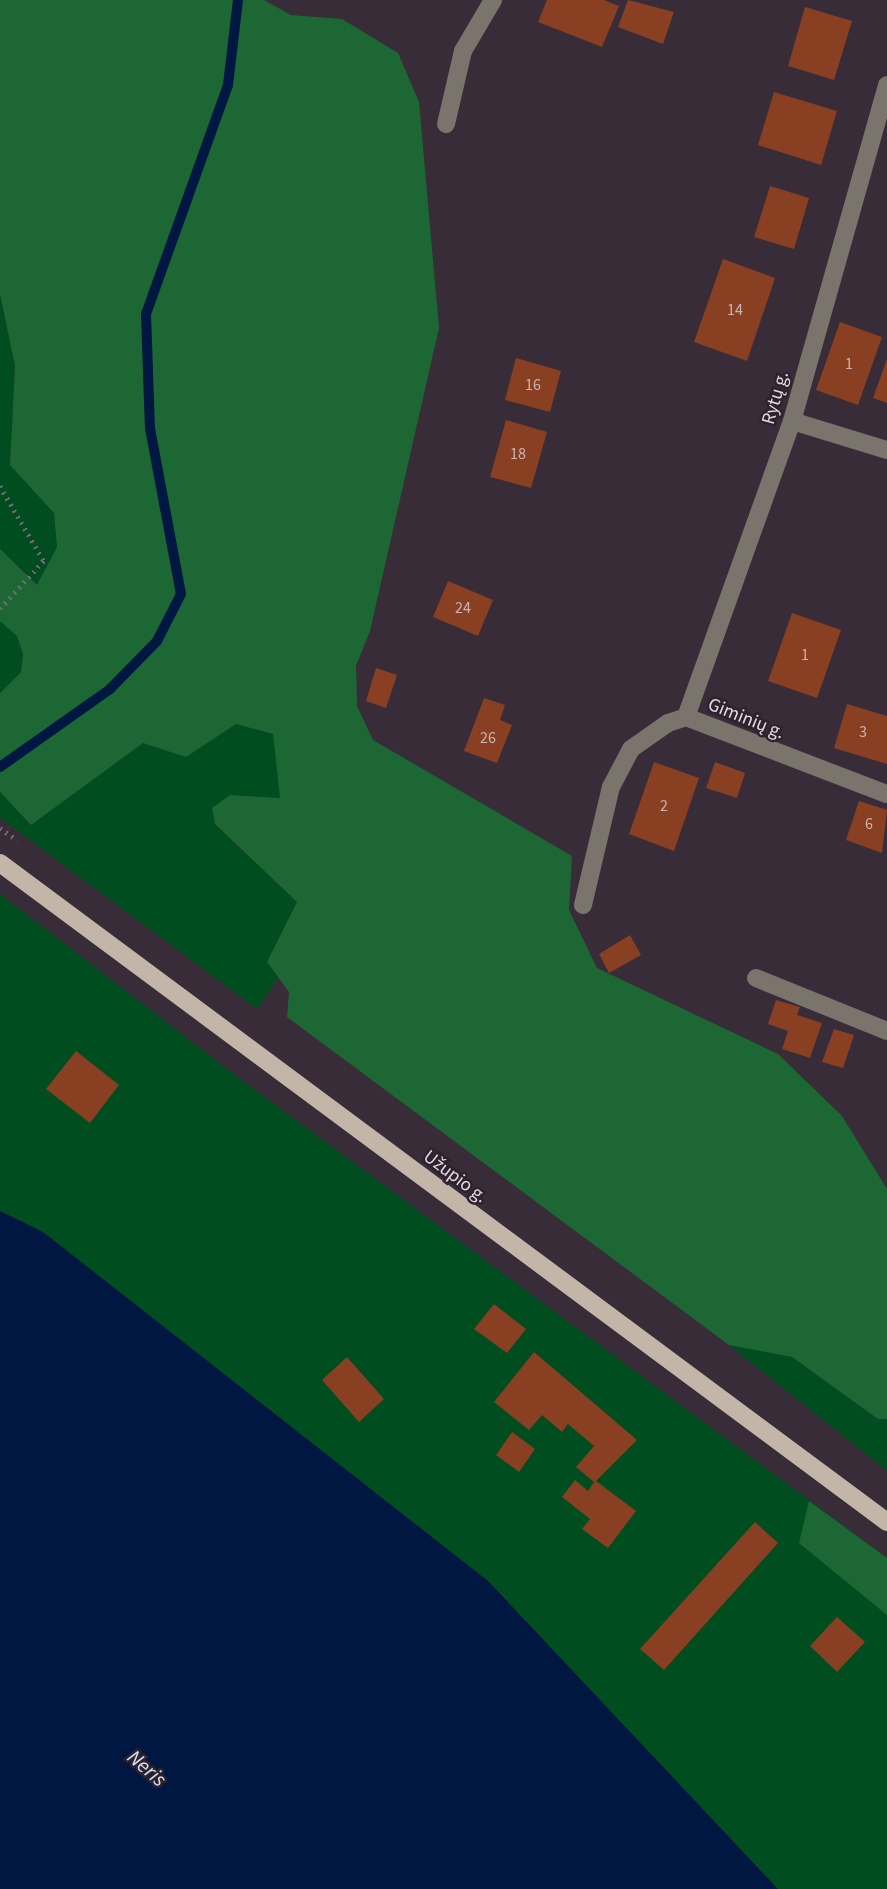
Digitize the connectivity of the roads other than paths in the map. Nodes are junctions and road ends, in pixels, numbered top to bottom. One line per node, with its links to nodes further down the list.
1 (493, 0): 3 (street)
2 (887, 85): 4 (street, Rytų g.)
3 (446, 124)
4 (792, 421): 5 (street); 6 (street, Rytų g.)
5 (887, 450)
6 (687, 718): 7 (street, Giminių g.); 9 (street, Giminių g.)
7 (887, 794)
8 (0, 863): 12 (main road, Užupio g.)
9 (583, 905)
10 (756, 978): 11 (street)
11 (887, 1031)
12 (887, 1522)

